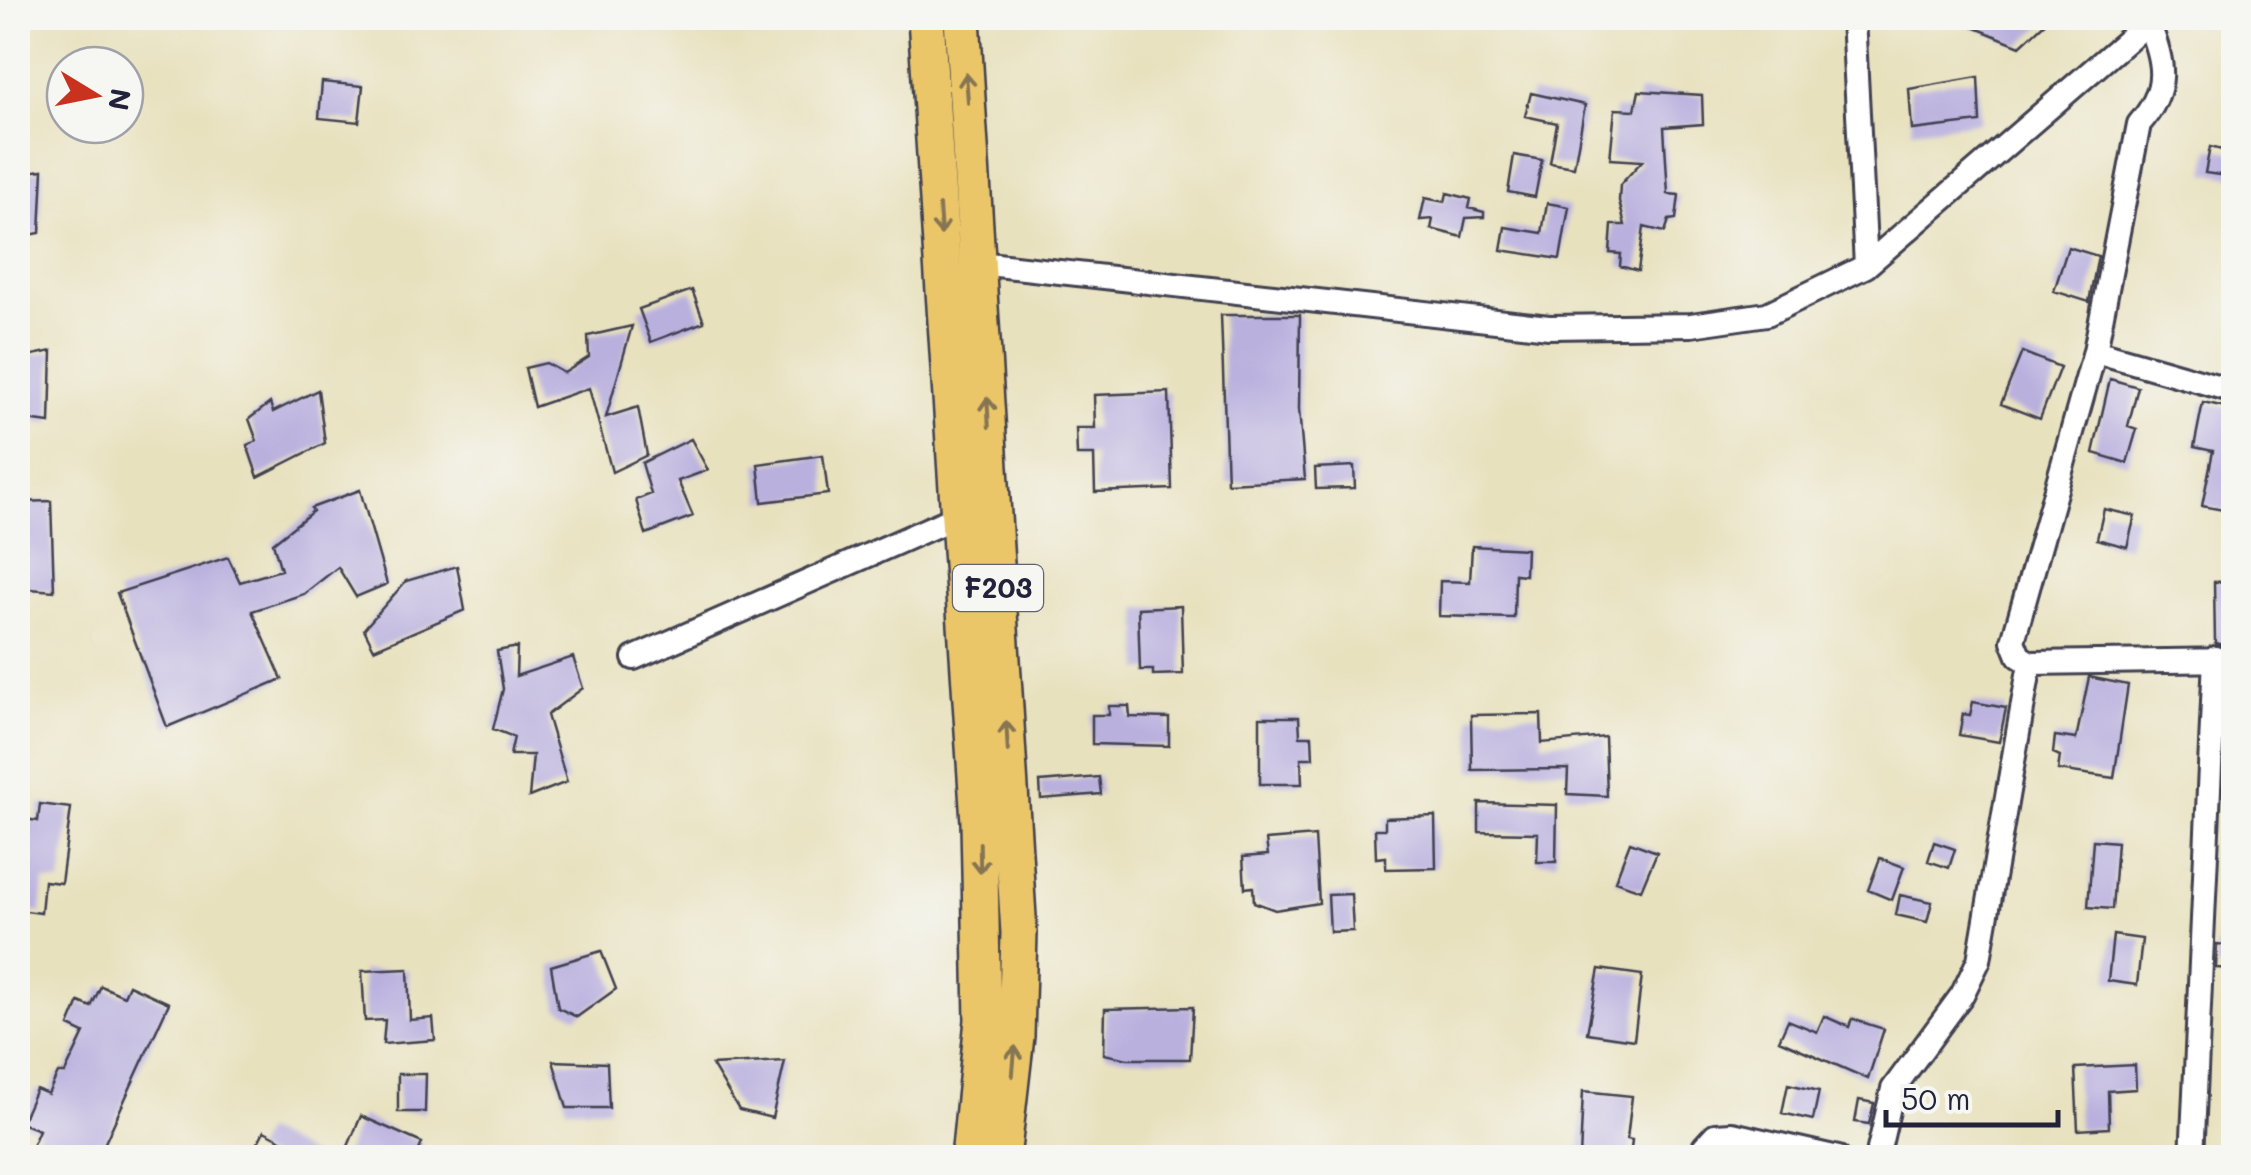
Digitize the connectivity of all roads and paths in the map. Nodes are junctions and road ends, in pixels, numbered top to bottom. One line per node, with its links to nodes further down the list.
1 (926, 18): 9 (main road, F203, one-way to 9)
2 (962, 18): 5 (main road, F203, one-way to 2)
3 (1853, 18): 6 (street)
4 (2150, 20): 6 (street); 7 (street)
5 (979, 264): 6 (street); 9 (main road, F203, one-way to 5)
6 (1866, 266)
7 (2095, 351): 8 (street); 12 (street)
8 (2234, 392)
9 (976, 510): 10 (street); 13 (main road, F203, one-way to 13); 14 (main road, F203, one-way to 9)
10 (634, 658)
11 (2224, 659): 12 (street); 18 (street)
12 (2030, 663): 17 (street)
13 (970, 1158)
14 (1002, 1158)
15 (1702, 1158): 16 (street)
16 (1838, 1158)
17 (1877, 1158)
18 (2192, 1158)

